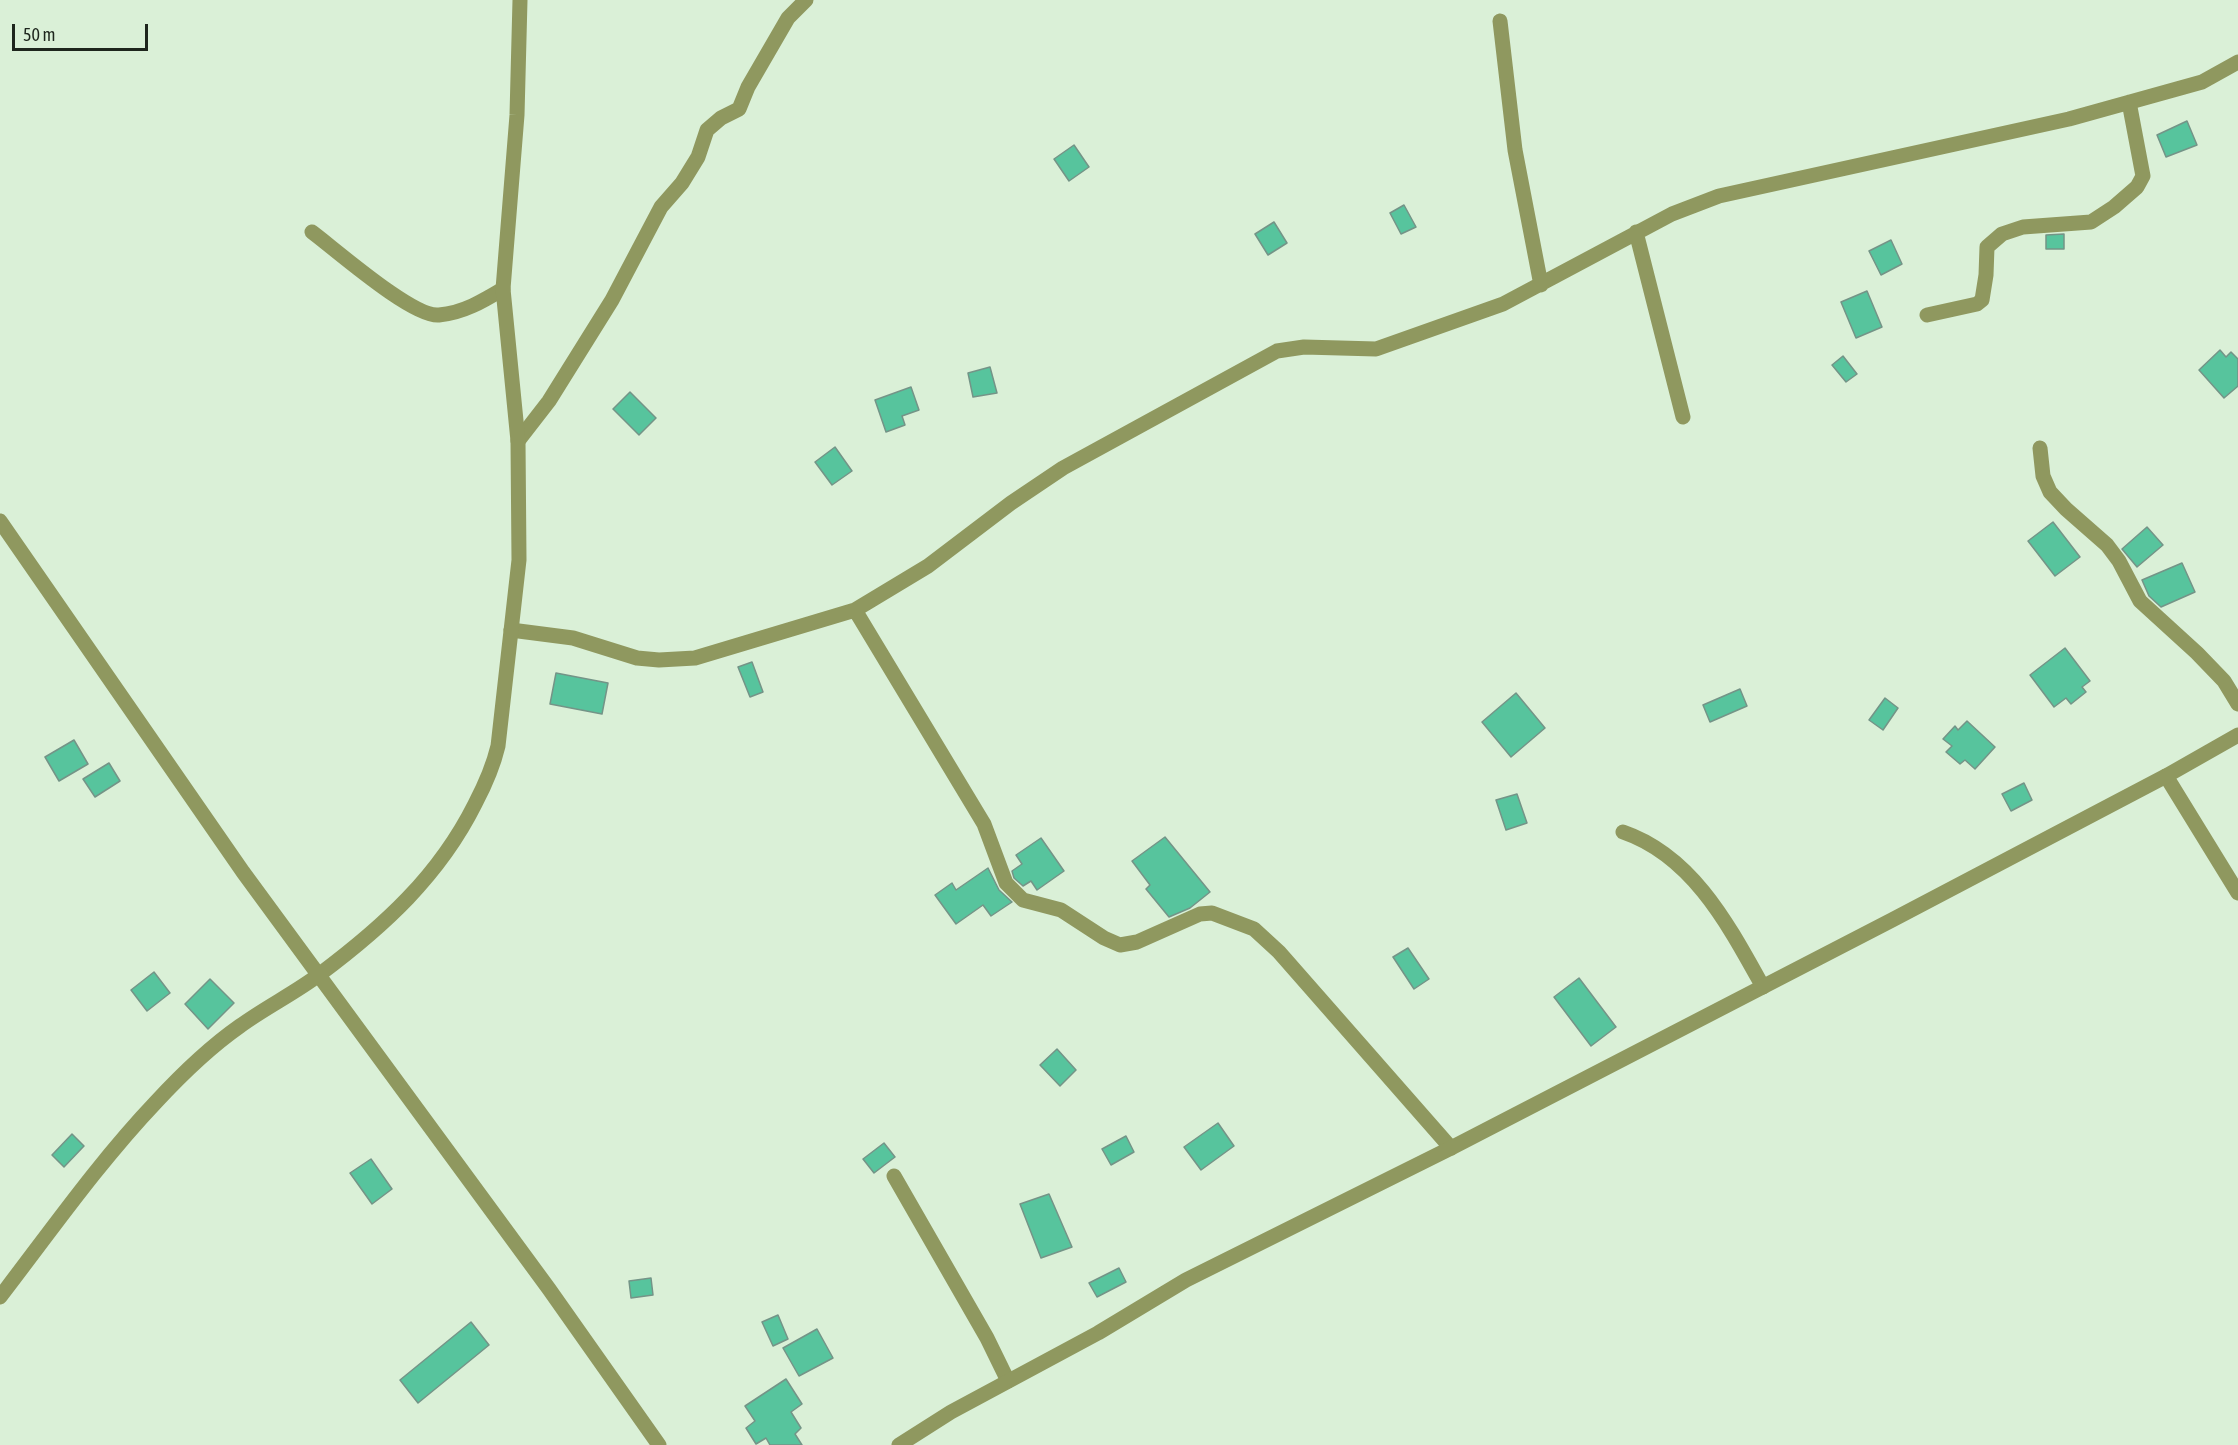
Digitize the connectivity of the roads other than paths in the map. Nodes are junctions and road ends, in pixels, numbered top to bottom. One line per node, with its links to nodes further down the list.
1 (520, 0): 9 (street)
2 (806, 0): 12 (street)
3 (1500, 21): 8 (street)
4 (2238, 62): 5 (street)
5 (2129, 102): 7 (street); 10 (street)
6 (312, 232): 9 (street)
7 (1636, 232): 8 (street); 11 (street)
8 (1541, 285): 15 (street)
9 (503, 289): 12 (street)
10 (1927, 315)
11 (1683, 417)
12 (518, 441): 16 (street)
13 (2040, 447): 17 (street)
14 (0, 521): 22 (street)
15 (855, 610): 16 (street); 24 (street)
16 (511, 630): 22 (street)
17 (2238, 704)
18 (2238, 735): 19 (street)
19 (2166, 776): 21 (street); 23 (street)
20 (1623, 832): 23 (street)
21 (2238, 892)
22 (319, 975): 26 (street); 28 (street)
23 (1763, 987): 24 (street)
24 (1451, 1148): 27 (street)
25 (894, 1176): 27 (street)
26 (0, 1297)
27 (1008, 1381): 29 (street)
28 (659, 1445)
29 (898, 1445)

